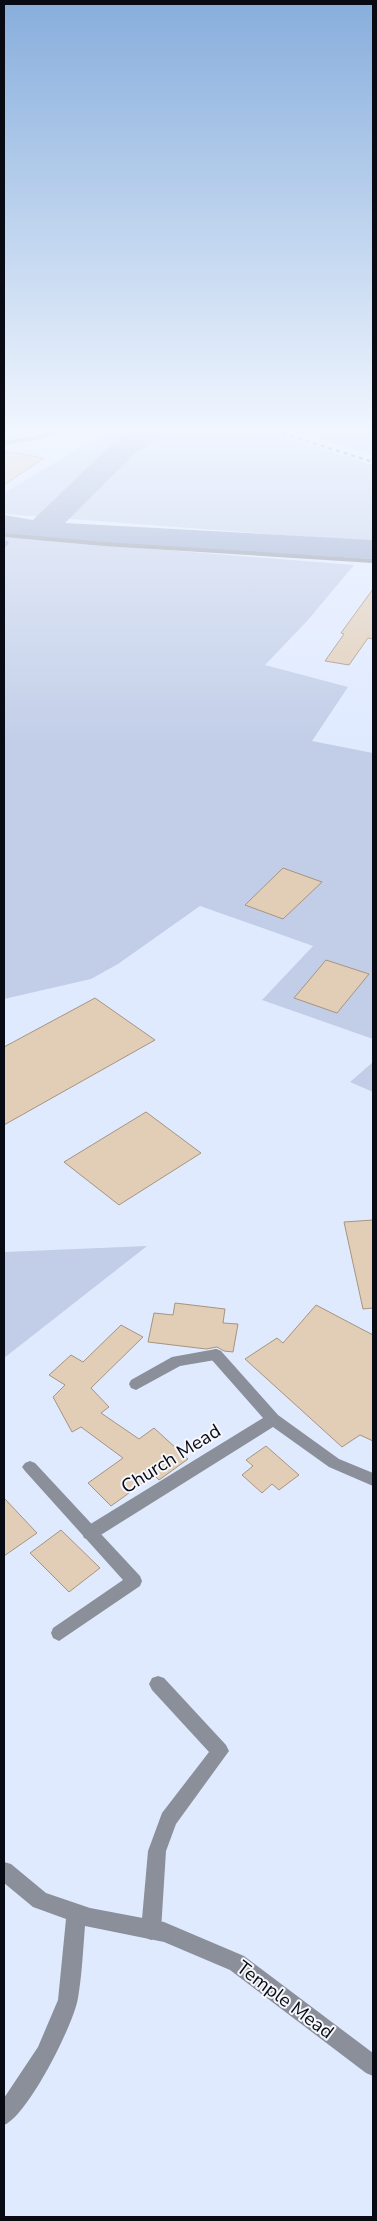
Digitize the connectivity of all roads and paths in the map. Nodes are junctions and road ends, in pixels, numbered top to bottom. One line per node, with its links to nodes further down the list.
1 (4, 535): 2 (street)
2 (373, 561)
3 (136, 1384): 4 (street)
4 (273, 1419): 6 (street); 7 (street, Church Mead)
5 (30, 1467): 7 (street)
6 (373, 1480)
7 (90, 1533): 8 (street)
8 (59, 1633)
9 (158, 1684): 12 (street)
10 (4, 1871): 11 (street, Temple Mead)
11 (76, 1914): 12 (street, Temple Mead); 14 (street)
12 (151, 1930): 13 (street, Temple Mead)
13 (373, 2066)
14 (4, 2115)

